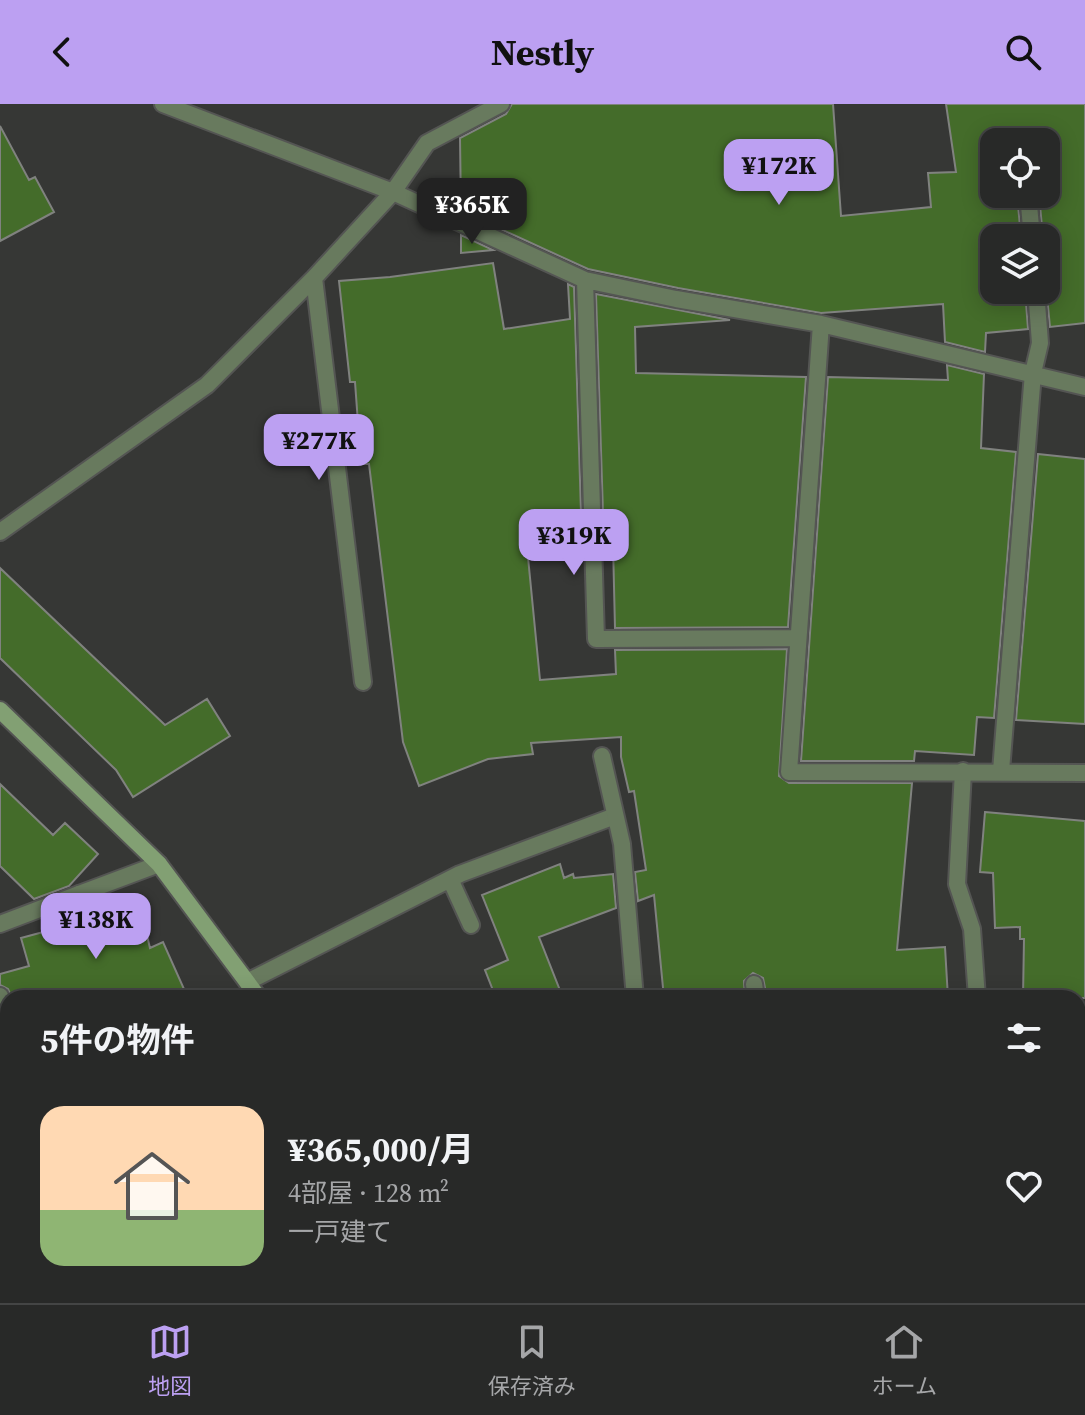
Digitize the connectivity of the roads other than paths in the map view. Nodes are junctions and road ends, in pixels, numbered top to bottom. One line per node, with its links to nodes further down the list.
1 (163, 104): 3 (street)
2 (501, 104): 3 (street)
3 (393, 192): 4 (street); 5 (street)
4 (314, 278): 10 (street); 12 (street)
5 (585, 280): 7 (street); 11 (street)
6 (1037, 304): 8 (street)
7 (821, 324): 8 (street); 11 (street)
8 (1033, 373): 9 (street); 16 (street)
9 (1085, 387)
10 (0, 532)
11 (797, 638): 15 (street)
12 (363, 682)
13 (0, 710): 19 (street)
14 (602, 756): 18 (street)
15 (963, 771): 16 (street); 26 (street)
16 (1001, 771): 17 (street)
17 (1085, 773)
18 (615, 816): 20 (street); 25 (street)
19 (159, 864): 21 (street); 23 (street)
20 (450, 879): 22 (street); 23 (street)
21 (0, 924)
22 (471, 925)
23 (247, 982): 24 (street)
24 (253, 990)
25 (634, 990)
26 (976, 990)

